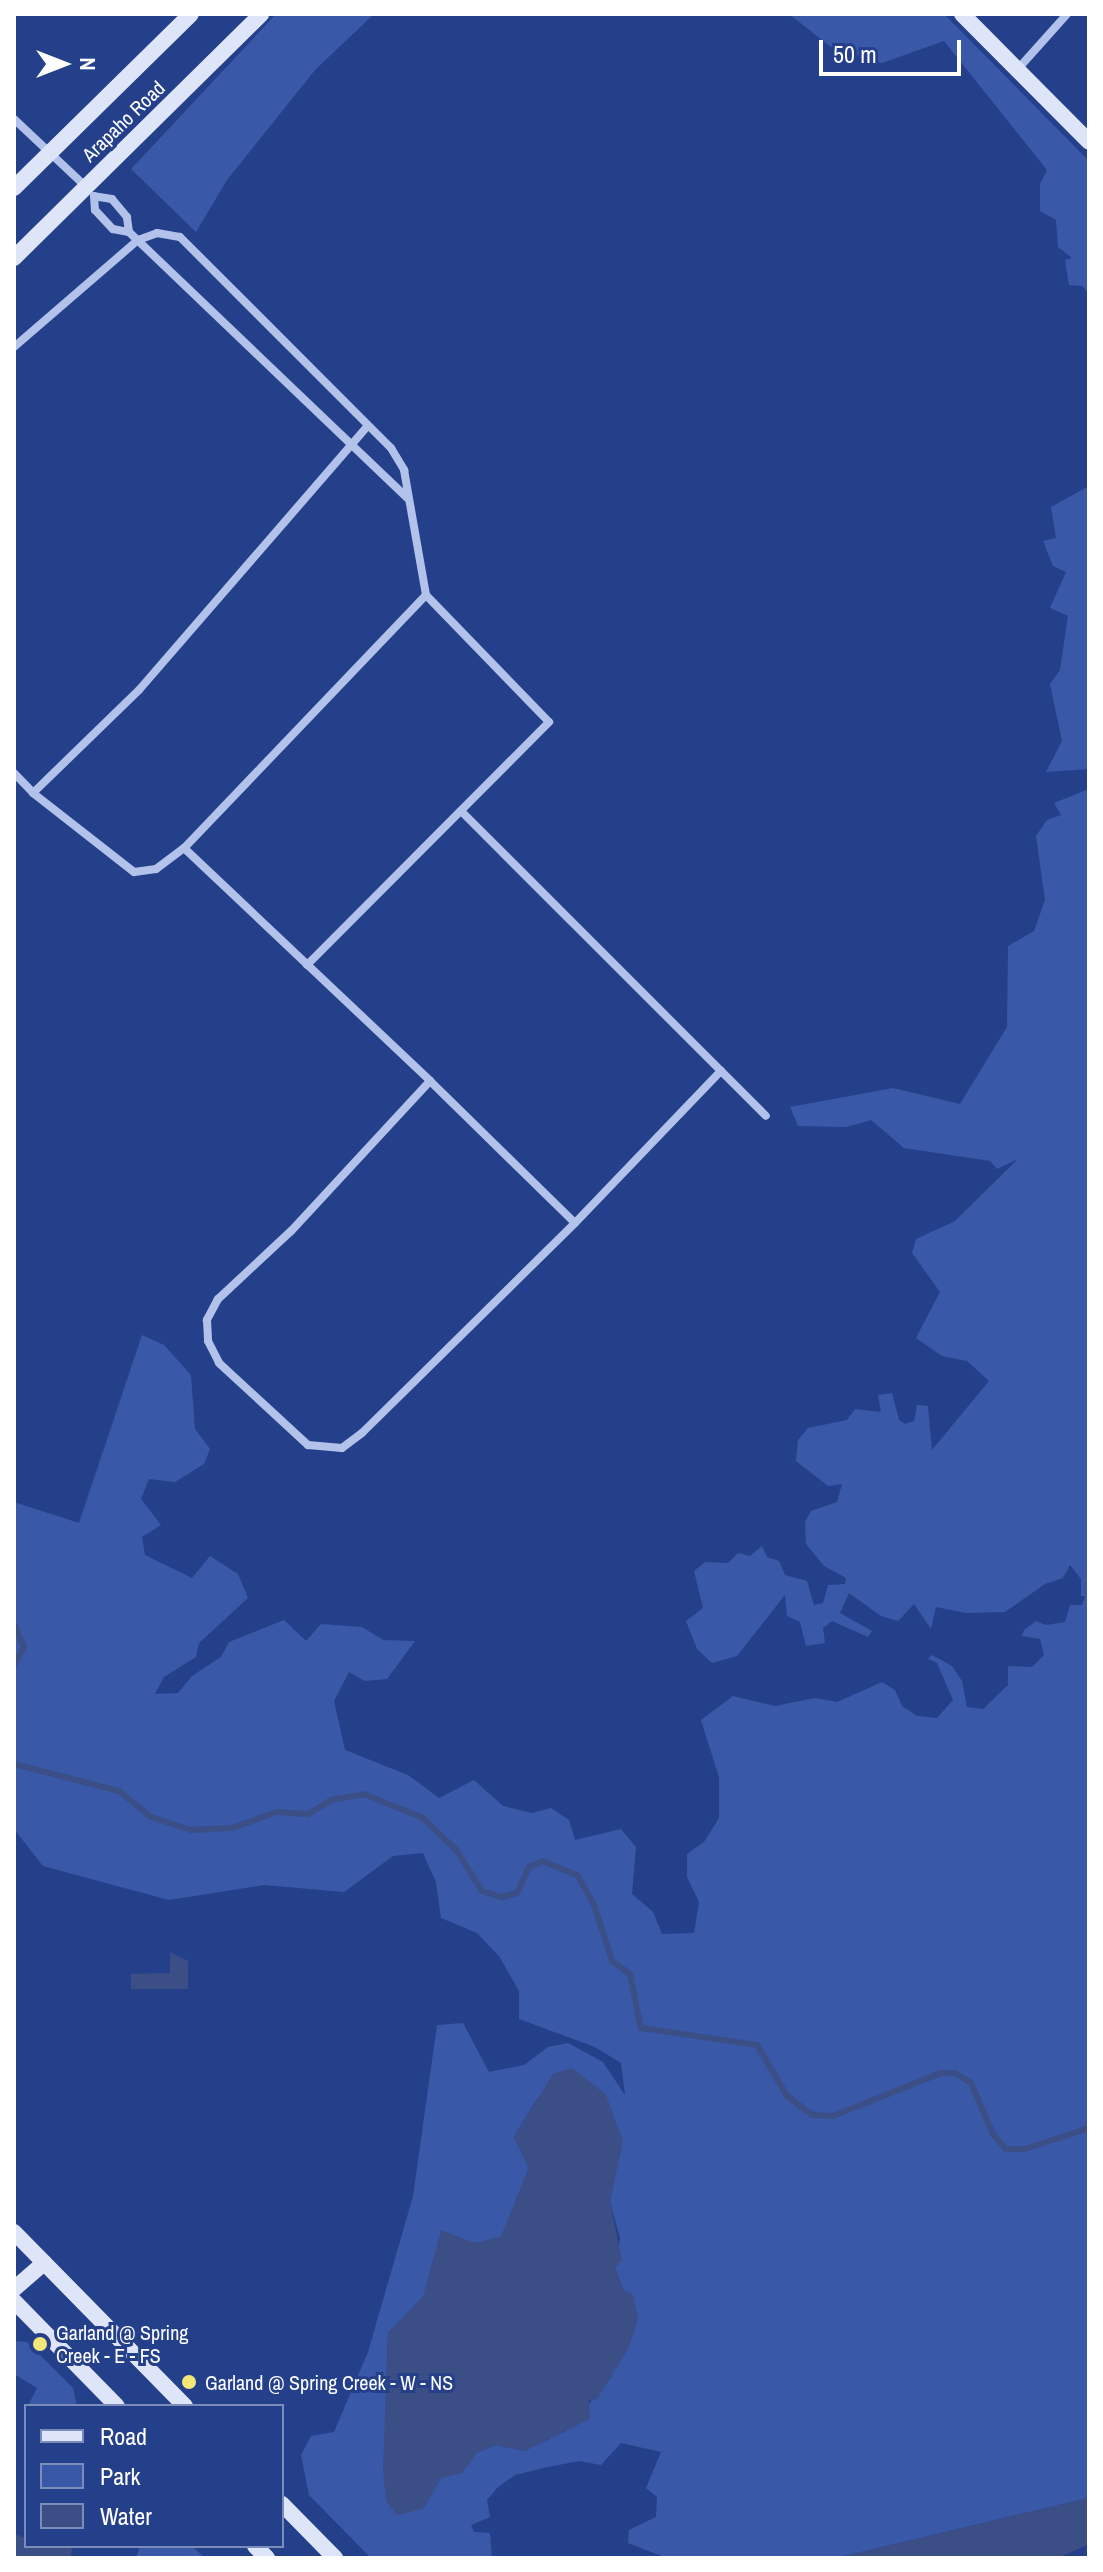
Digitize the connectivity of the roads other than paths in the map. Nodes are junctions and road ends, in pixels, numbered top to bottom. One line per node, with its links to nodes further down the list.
1 (191, 14): 8 (main road, Arapaho Road)
2 (261, 14): 9 (main road, Arapaho Road)
3 (962, 14): 5 (main road)
4 (1067, 14): 5 (street)
5 (1017, 70): 7 (main road)
6 (14, 119): 8 (street)
7 (1089, 142)
8 (51, 151): 9 (street); 10 (main road, Arapaho Road)
9 (85, 186): 13 (main road, Arapaho Road)
10 (14, 188)
11 (129, 232): 11 (street); 12 (street)
12 (138, 240): 14 (street); 15 (street); 16 (street)
13 (14, 258)
14 (14, 347)
15 (367, 427): 16 (street); 17 (street)
16 (351, 444): 17 (street); 20 (street)
17 (407, 498): 18 (street)
18 (426, 595): 21 (street); 22 (street)
19 (14, 773): 20 (street)
20 (33, 793): 22 (street)
21 (461, 811): 23 (street); 24 (street)
22 (184, 848): 23 (street)
23 (307, 965): 25 (street)
24 (721, 1071): 26 (street); 27 (street)
25 (430, 1081): 27 (street); 27 (street)
26 (766, 1116)
27 (575, 1223)
28 (14, 2232): 29 (main road)
29 (44, 2263): 30 (main road); 33 (main road)
30 (14, 2289)
31 (14, 2301): 32 (main road)
32 (115, 2404)
33 (183, 2404)
34 (284, 2506): 35 (main road)
35 (335, 2558)

